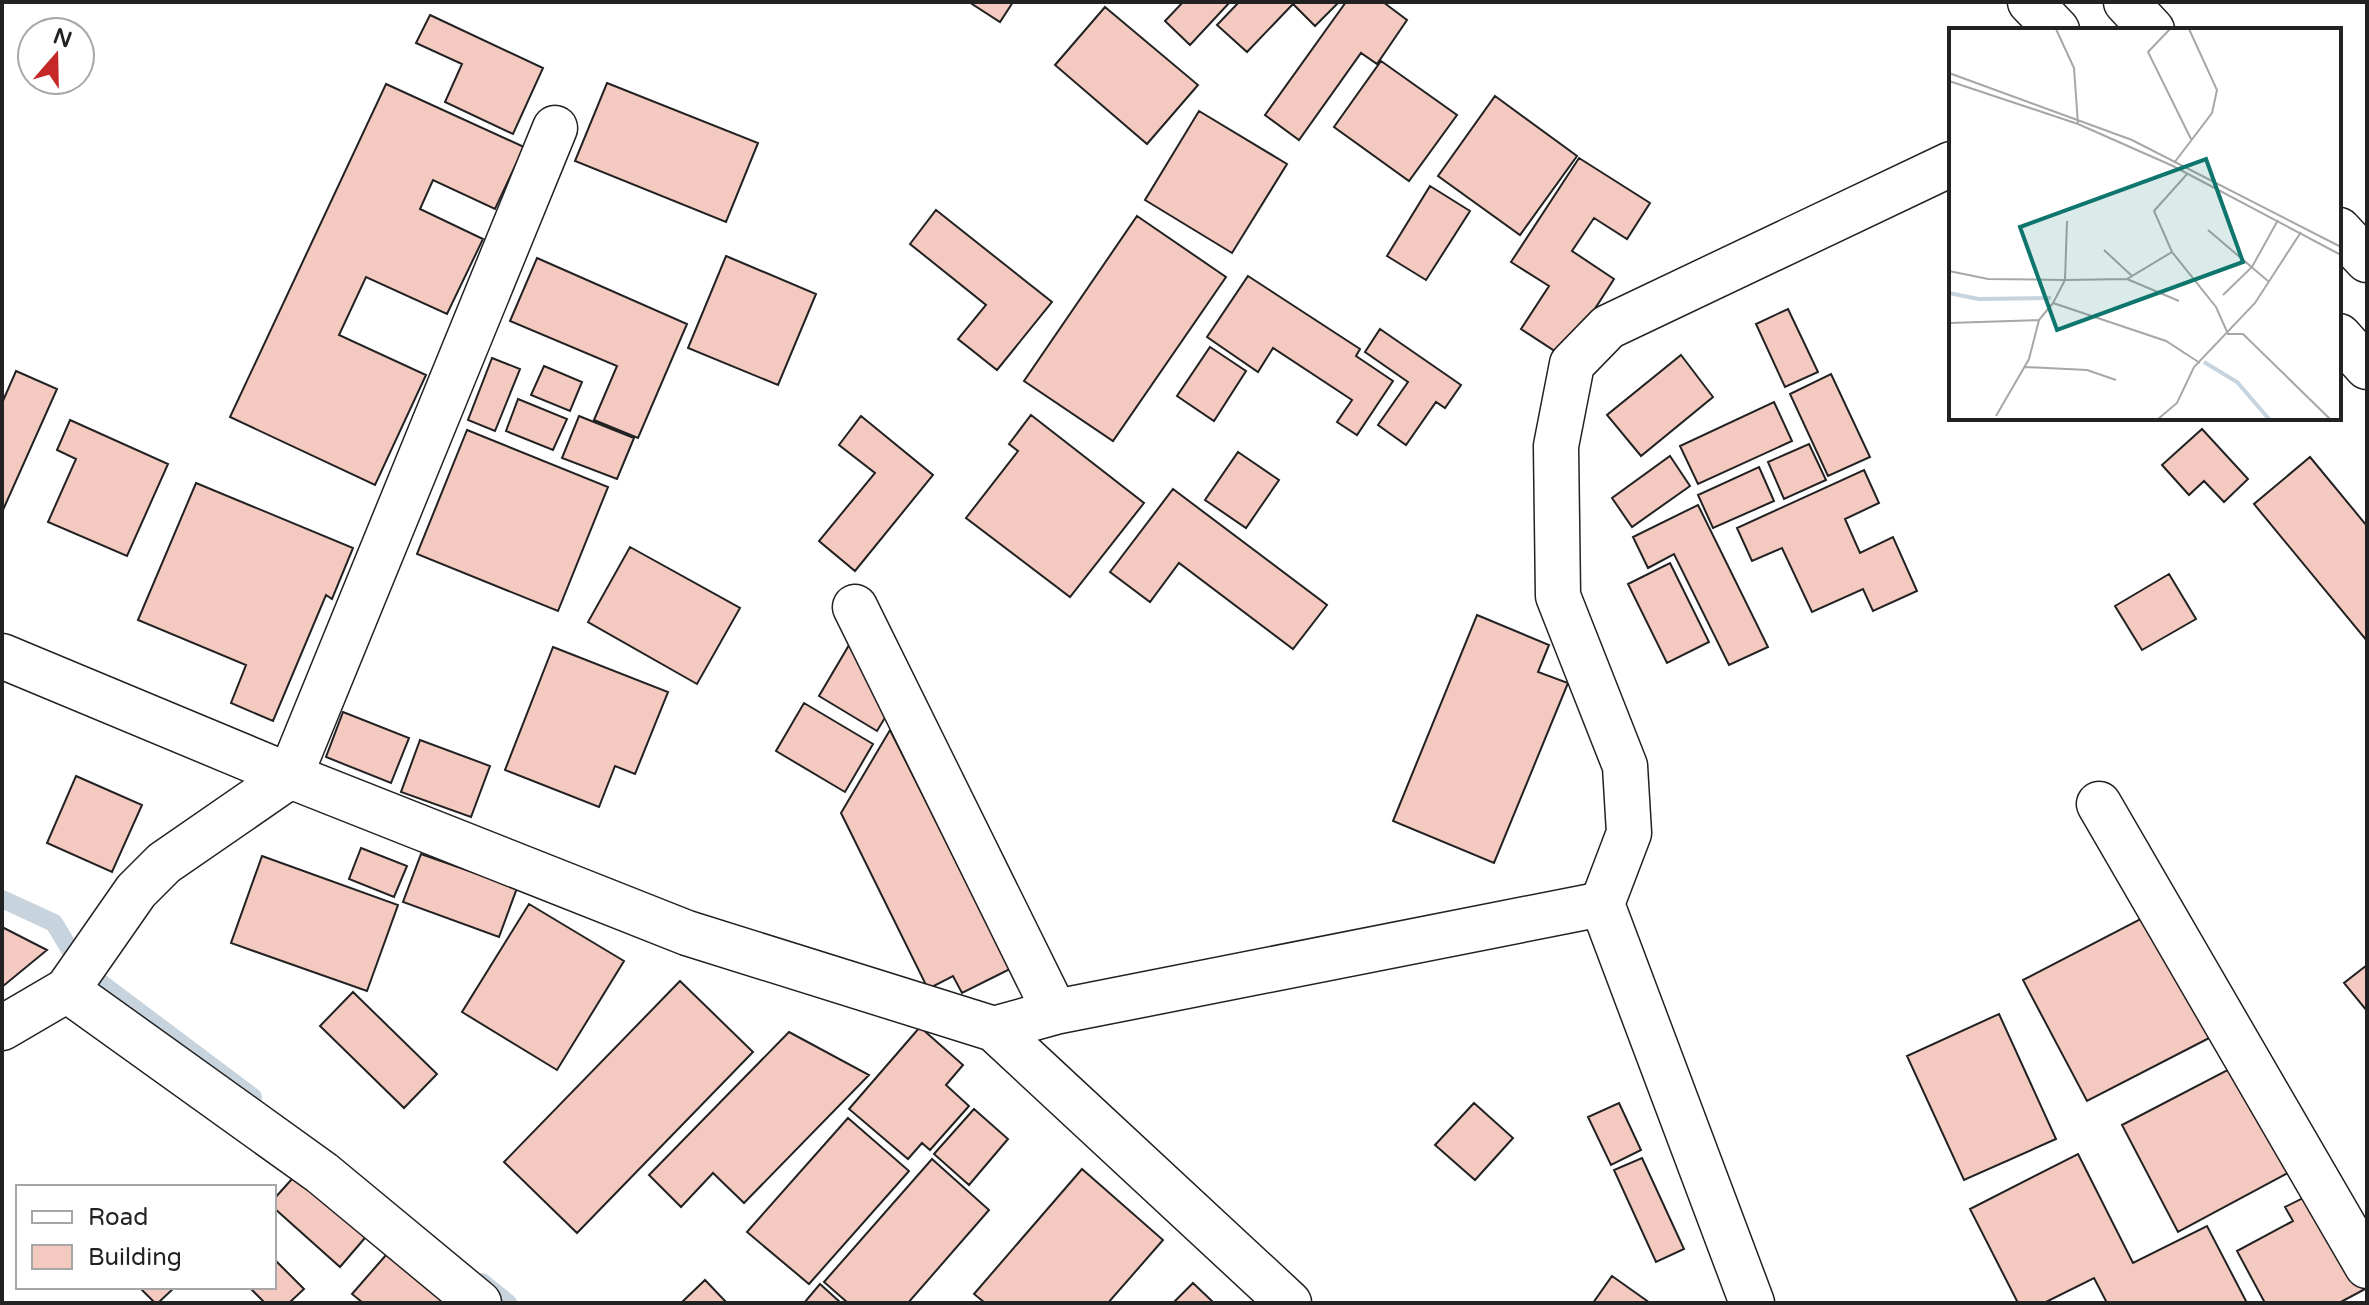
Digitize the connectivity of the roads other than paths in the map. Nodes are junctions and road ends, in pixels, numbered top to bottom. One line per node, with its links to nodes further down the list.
1 (2030, 2): 3 (street)
2 (2126, 2): 4 (street)
3 (2055, 28)
4 (2150, 28)
5 (555, 128): 13 (street)
6 (1949, 165): 15 (street)
7 (2341, 232): 8 (street)
8 (2367, 260)
9 (2341, 338): 10 (street)
10 (2367, 367)
11 (855, 607): 17 (street)
12 (2, 656): 13 (street)
13 (290, 776): 16 (street); 19 (street)
14 (2099, 804): 20 (street)
15 (1602, 904): 17 (street); 23 (street)
16 (67, 990): 18 (street); 21 (street)
17 (1055, 1012): 19 (street)
18 (2, 1028)
19 (994, 1029): 22 (street)
20 (2367, 1266)
21 (479, 1303)
22 (1289, 1303)
23 (1752, 1303)

